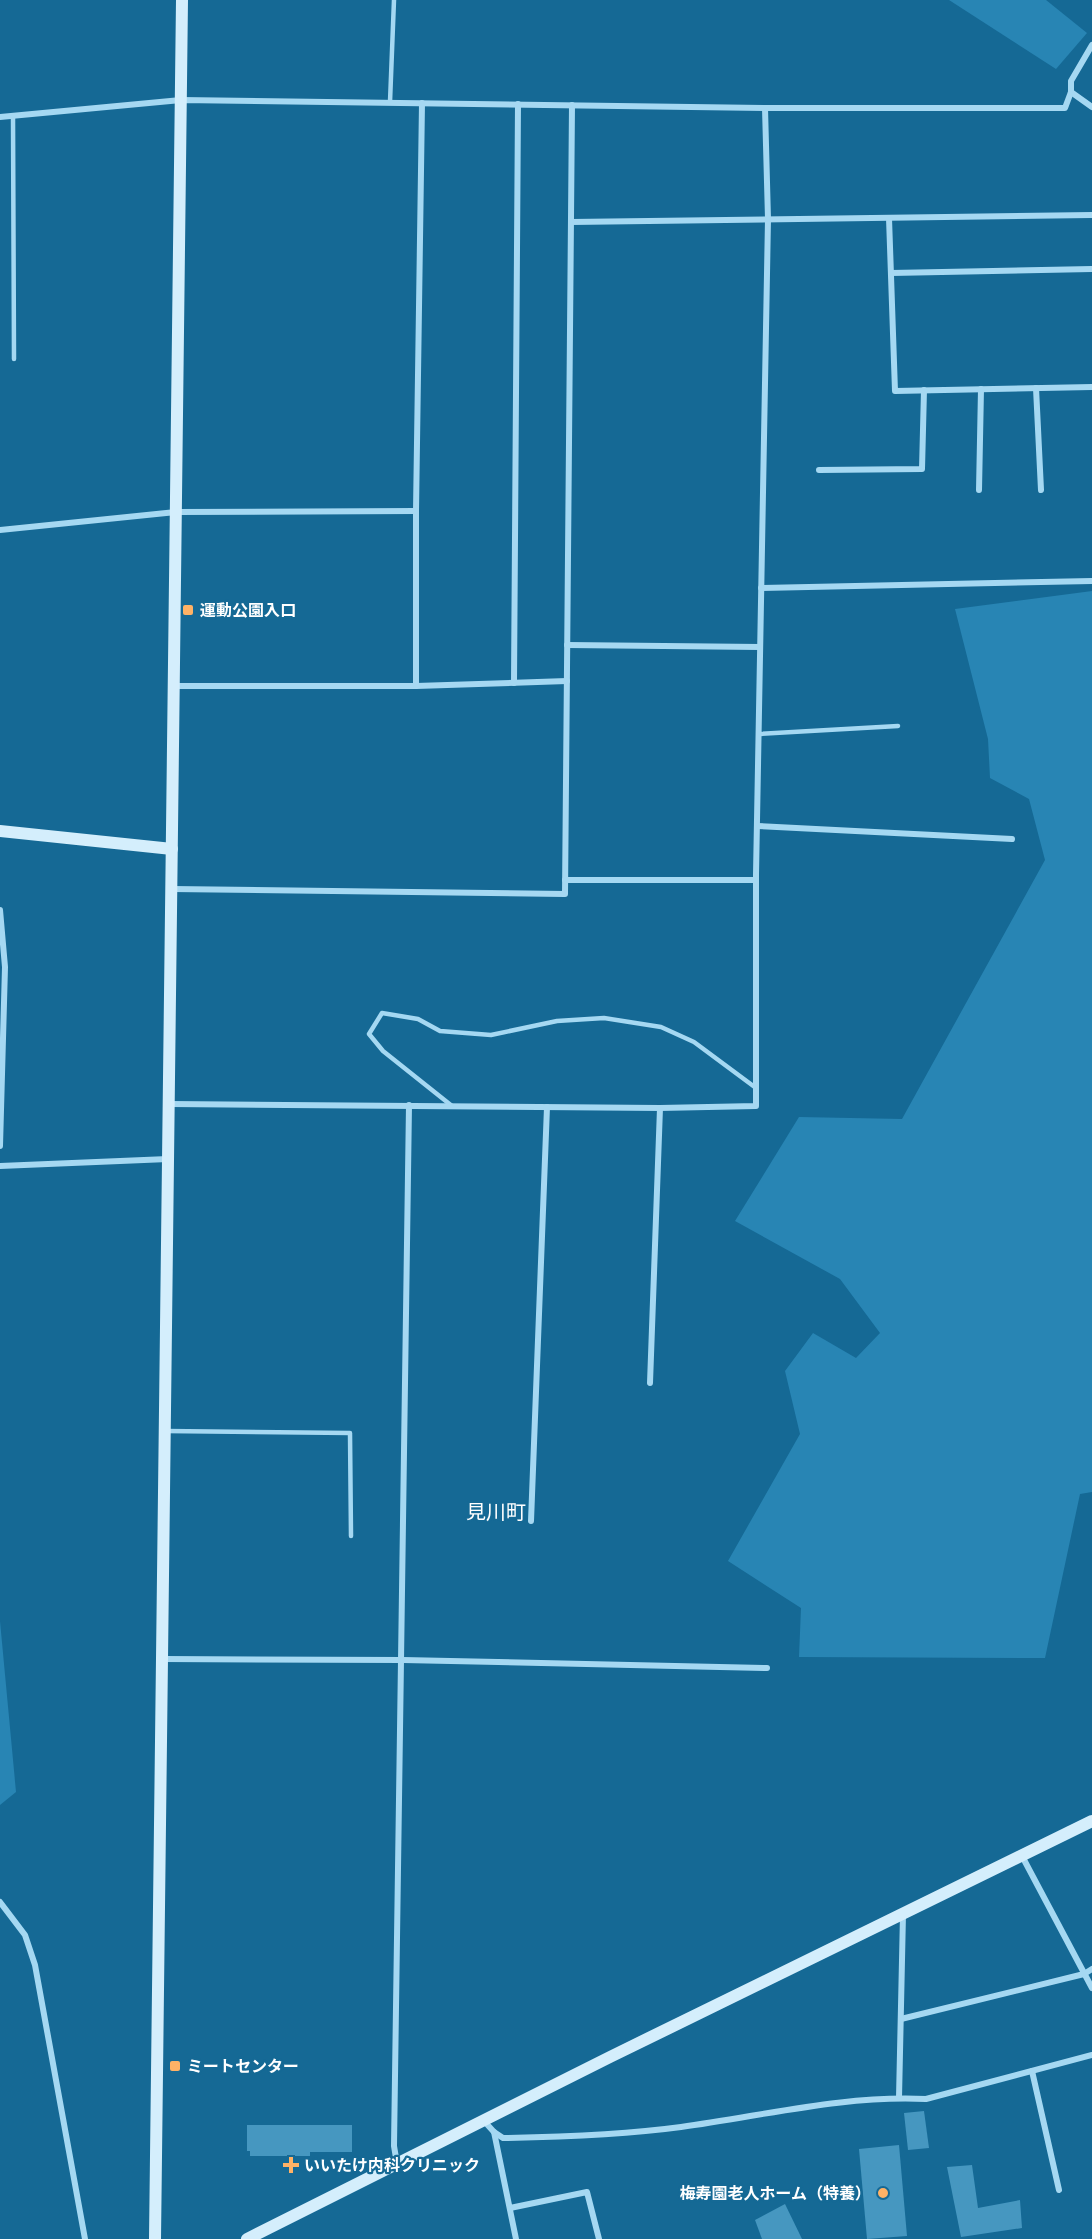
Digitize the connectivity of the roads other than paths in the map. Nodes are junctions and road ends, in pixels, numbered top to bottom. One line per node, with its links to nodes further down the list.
1 (182, 0): 5 (street)
2 (394, 0): 6 (lane)
3 (1092, 45): 4 (street)
4 (1071, 92): 10 (street); 11 (street)
5 (181, 100): 6 (street); 12 (street); 29 (street)
6 (390, 102): 7 (street)
7 (422, 103): 8 (street); 28 (street)
8 (518, 104): 9 (street); 36 (street)
9 (572, 105): 11 (street); 17 (street)
10 (1092, 107)
11 (765, 108): 16 (street)
12 (13, 116): 13 (street); 20 (lane)
13 (0, 117)
14 (1092, 215): 15 (street)
15 (889, 218): 16 (street); 19 (street)
16 (768, 219): 17 (street); 32 (street)
17 (571, 222): 33 (street)
18 (1092, 269): 19 (street)
19 (891, 273): 24 (street)
20 (14, 359)
21 (1092, 387): 22 (street)
22 (1036, 388): 23 (street); 27 (street)
23 (981, 389): 24 (street); 26 (street)
24 (924, 390): 25 (street)
25 (819, 470)
26 (979, 490)
27 (1041, 490)
28 (416, 511): 29 (street); 38 (street)
29 (176, 512): 30 (street); 37 (street)
30 (0, 530)
31 (1092, 582): 32 (street)
32 (761, 588): 34 (street)
33 (567, 645): 34 (street); 35 (street)
34 (760, 647): 40 (street)
35 (567, 681): 36 (street); 45 (street)
36 (514, 683): 38 (street)
37 (174, 686): 38 (street); 44 (street)
38 (416, 686)
39 (898, 726): 40 (lane)
40 (759, 734): 41 (street)
41 (757, 826): 43 (street); 46 (street)
42 (0, 831): 44 (street)
43 (1012, 839)
44 (172, 849): 47 (street)
45 (565, 879): 46 (street); 47 (street)
46 (756, 880): 49 (street)
47 (172, 889): 50 (street)
48 (0, 910): 55 (street)
49 (756, 1088): 52 (lane); 54 (street)
50 (170, 1104): 51 (street); 57 (street)
51 (409, 1105): 52 (street); 64 (street)
52 (452, 1106): 53 (street)
53 (547, 1107): 54 (street); 61 (street)
54 (660, 1108): 59 (street)
55 (0, 1140): 56 (street)
56 (0, 1146)
57 (168, 1159): 58 (street); 60 (street)
58 (0, 1166)
59 (650, 1383)
60 (165, 1431): 62 (lane); 63 (street)
61 (531, 1521)
62 (351, 1536)
63 (163, 1659): 64 (street); 83 (street)
64 (403, 1660): 65 (street); 79 (street)
65 (767, 1668)
66 (1092, 1821): 67 (street)
67 (1022, 1856): 69 (street); 71 (street)
68 (0, 1902): 82 (street)
69 (903, 1914): 73 (street); 77 (street)
70 (1092, 1969): 71 (street)
71 (1084, 1974): 72 (street); 73 (street)
72 (1092, 1988)
73 (900, 2019): 76 (street)
74 (1092, 2055): 75 (street)
75 (1032, 2071): 76 (street); 80 (street)
76 (899, 2098): 78 (street)
77 (484, 2121): 78 (street); 79 (street)
78 (494, 2133): 81 (street)
79 (397, 2164): 84 (street)
80 (1059, 2190)
81 (510, 2208): 85 (street); 86 (street)
82 (85, 2239)
83 (155, 2239)
84 (247, 2239)
85 (516, 2239)
86 (599, 2239)

